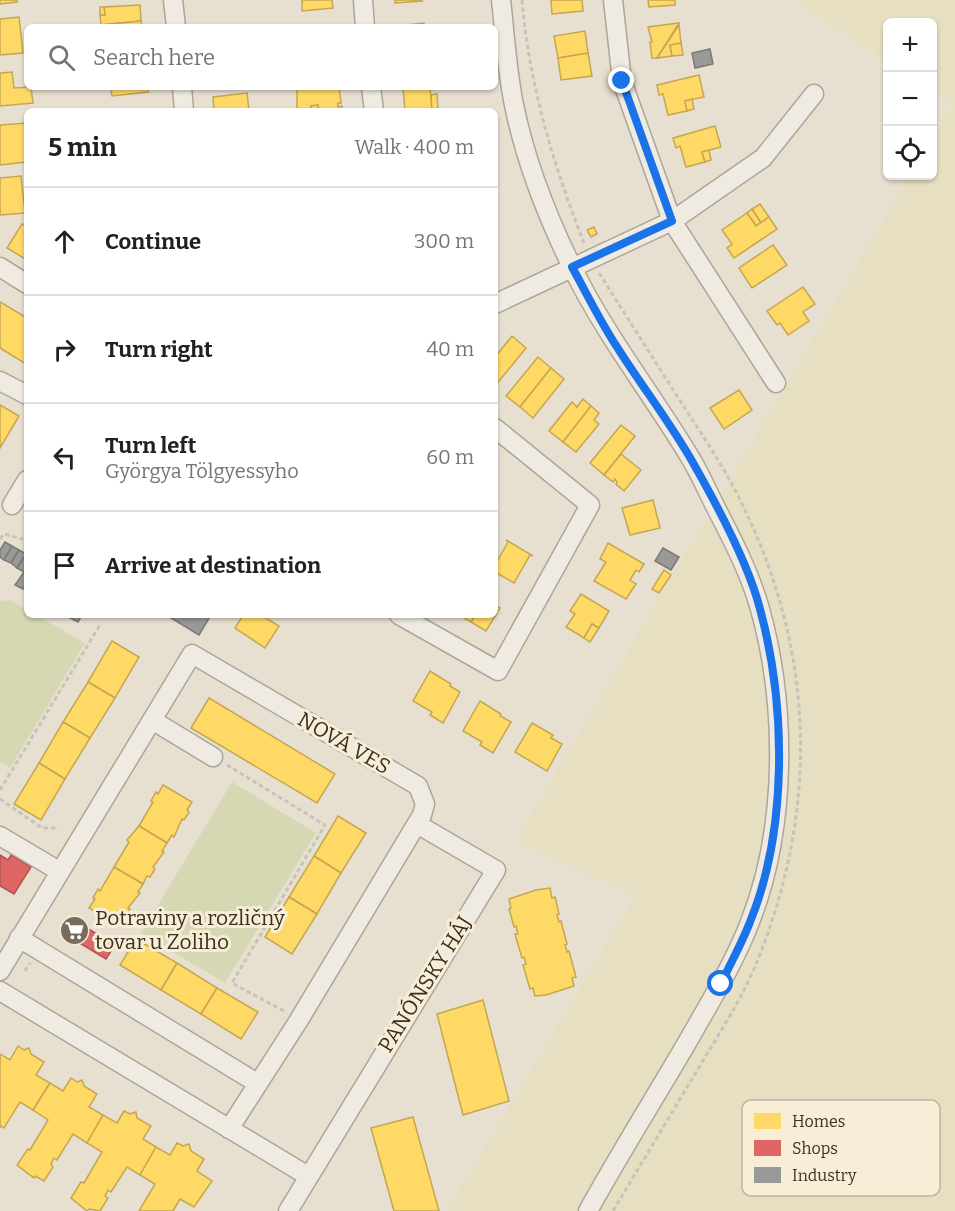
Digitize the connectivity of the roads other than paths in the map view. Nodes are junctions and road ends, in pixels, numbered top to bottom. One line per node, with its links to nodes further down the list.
1 (173, 0): 5 (street)
2 (363, 0): 6 (street)
3 (501, 0): 14 (street)
4 (613, 0): 12 (street)
5 (176, 24)
6 (365, 24)
7 (182, 90): 10 (street)
8 (371, 90): 11 (street)
9 (814, 94): 12 (street)
10 (184, 108)
11 (374, 108)
12 (672, 221): 14 (street); 18 (street)
13 (0, 267): 15 (street)
14 (572, 267): 16 (street); 36 (street)
15 (24, 282)
16 (498, 303)
17 (0, 381): 19 (street)
18 (776, 383)
19 (24, 394)
20 (498, 430): 23 (street)
21 (24, 485): 22 (street)
22 (12, 505)
23 (404, 618)
24 (152, 720): 25 (street); 26 (street, NOVÁ VES); 28 (street, NOVÁ VES)
25 (213, 756)
26 (417, 824): 32 (street, NOVÁ VES); 34 (street, PANÓNSKY HÁJ)
27 (0, 836): 28 (street)
28 (59, 871): 29 (street, NOVÁ VES)
29 (19, 938): 30 (street, NOVÁ VES); 32 (street)
30 (0, 971)
31 (0, 991): 33 (street)
32 (257, 1083): 33 (street, NOVÁ VES)
33 (230, 1129): 34 (street)
34 (308, 1176): 35 (street, PANÓNSKY HÁJ)
35 (288, 1211)
36 (588, 1211)

